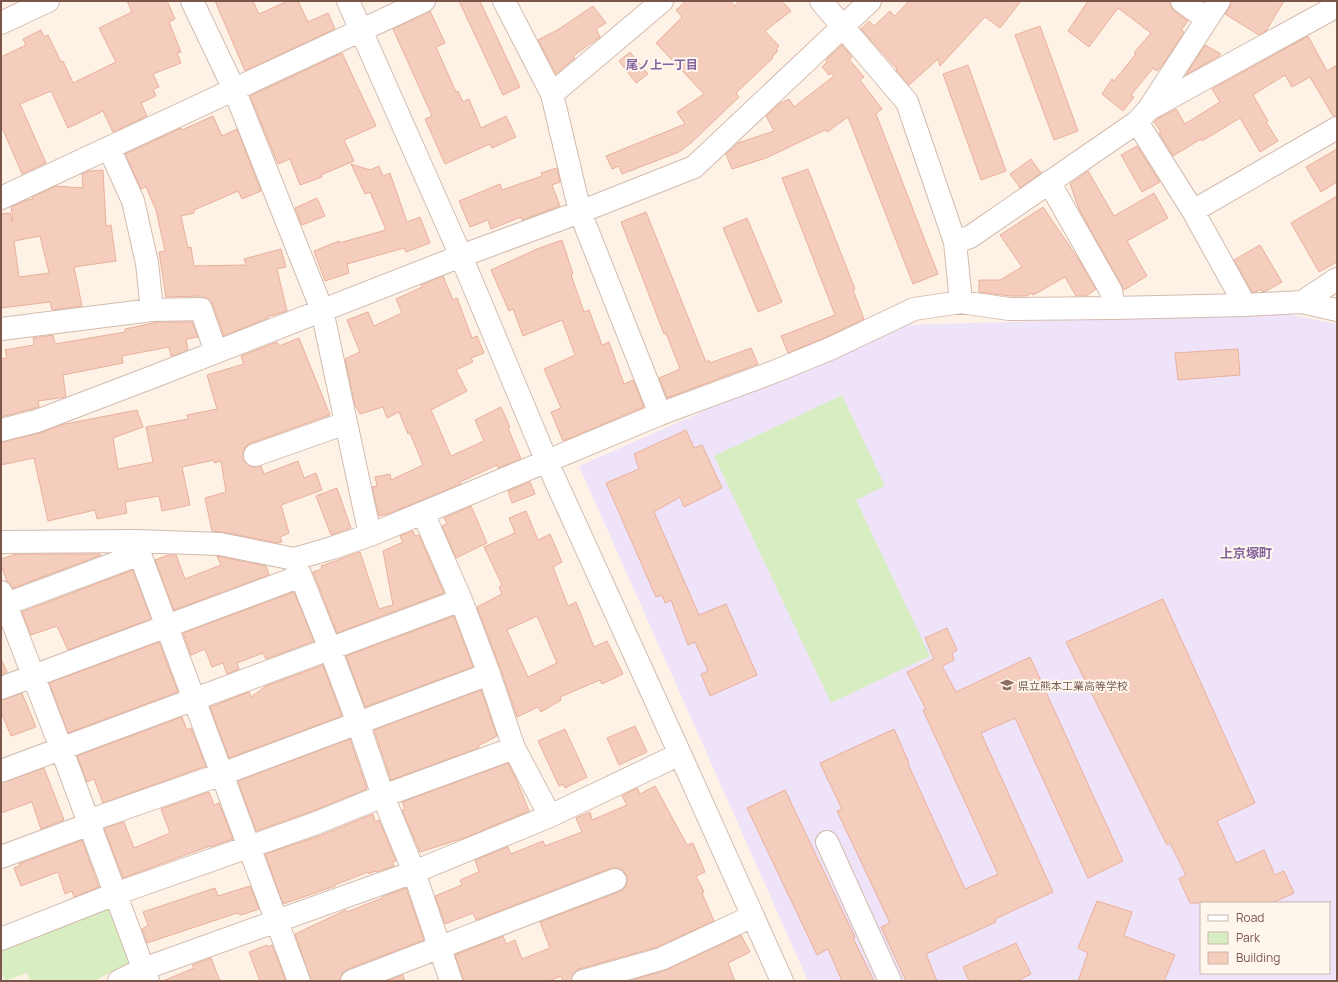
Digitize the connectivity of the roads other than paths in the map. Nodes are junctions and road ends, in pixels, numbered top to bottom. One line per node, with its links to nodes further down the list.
1 (48, 1): 13 (street)
2 (192, 1): 16 (street)
3 (348, 1): 15 (street)
4 (424, 1): 15 (street)
5 (504, 1): 17 (street)
6 (662, 1): 17 (street)
7 (821, 1): 14 (street)
8 (870, 1): 14 (street)
9 (1182, 1): 12 (street)
10 (1219, 1): 12 (street)
11 (1337, 6): 18 (street)
12 (1207, 19): 18 (street)
13 (1, 23)
14 (843, 26): 24 (street); 25 (street)
15 (361, 30): 16 (street); 26 (street)
16 (234, 89): 20 (street); 33 (street)
17 (552, 94): 24 (street)
18 (1142, 116): 21 (street); 23 (street)
19 (1337, 128): 23 (street)
20 (109, 148): 22 (street); 32 (street)
21 (1049, 182): 25 (street); 31 (street)
22 (1, 198)
23 (1192, 211): 30 (street)
24 (580, 212): 26 (street); 37 (street)
25 (955, 242): 28 (street)
26 (461, 256): 33 (street); 41 (street)
27 (1337, 279): 29 (street)
28 (961, 302): 31 (street); 37 (street)
29 (1302, 302): 30 (street); 34 (street)
30 (1245, 305): 31 (street)
31 (1114, 308)
32 (152, 310): 35 (street); 36 (street)
33 (322, 310): 36 (street); 38 (street)
34 (1337, 310)
35 (1, 329)
36 (216, 352): 39 (street)
37 (660, 414): 41 (street)
38 (346, 423): 40 (street); 43 (street)
39 (1, 430)
40 (255, 455)
41 (547, 462): 42 (street); 58 (street)
42 (423, 513): 43 (street); 47 (street)
43 (370, 534): 46 (street)
44 (1, 542): 45 (street)
45 (137, 548): 46 (street); 48 (street); 49 (street)
46 (298, 567): 49 (street); 50 (street)
47 (461, 600): 50 (street); 51 (street)
48 (3, 601): 52 (street)
49 (166, 626): 52 (street); 54 (street)
50 (330, 649): 54 (street); 55 (street)
51 (489, 674): 55 (street); 57 (street)
52 (33, 675): 53 (street); 56 (street)
53 (1, 688)
54 (194, 699): 56 (street); 60 (street)
55 (358, 723): 60 (street); 61 (street)
56 (61, 748): 59 (street); 63 (street)
57 (514, 748): 61 (street); 62 (street)
58 (680, 754): 62 (street); 70 (street)
59 (1, 771)
60 (222, 774): 63 (street); 65 (street)
61 (383, 796): 65 (street); 67 (street)
62 (550, 816): 67 (street)
63 (89, 823): 66 (street); 69 (street)
64 (827, 842): 81 (street)
65 (249, 847): 69 (street); 71 (street)
66 (1, 857)
67 (414, 872): 71 (street); 73 (street)
68 (615, 880): 73 (street)
69 (115, 894): 72 (street); 74 (street)
70 (753, 916): 79 (street); 80 (street)
71 (276, 921): 74 (street); 76 (street)
72 (1, 939)
73 (439, 948): 77 (street); 78 (street)
74 (146, 975): 75 (street)
75 (119, 981)
76 (299, 981)
77 (352, 981)
78 (451, 981)
79 (582, 981)
80 (782, 981)
81 (890, 981)

